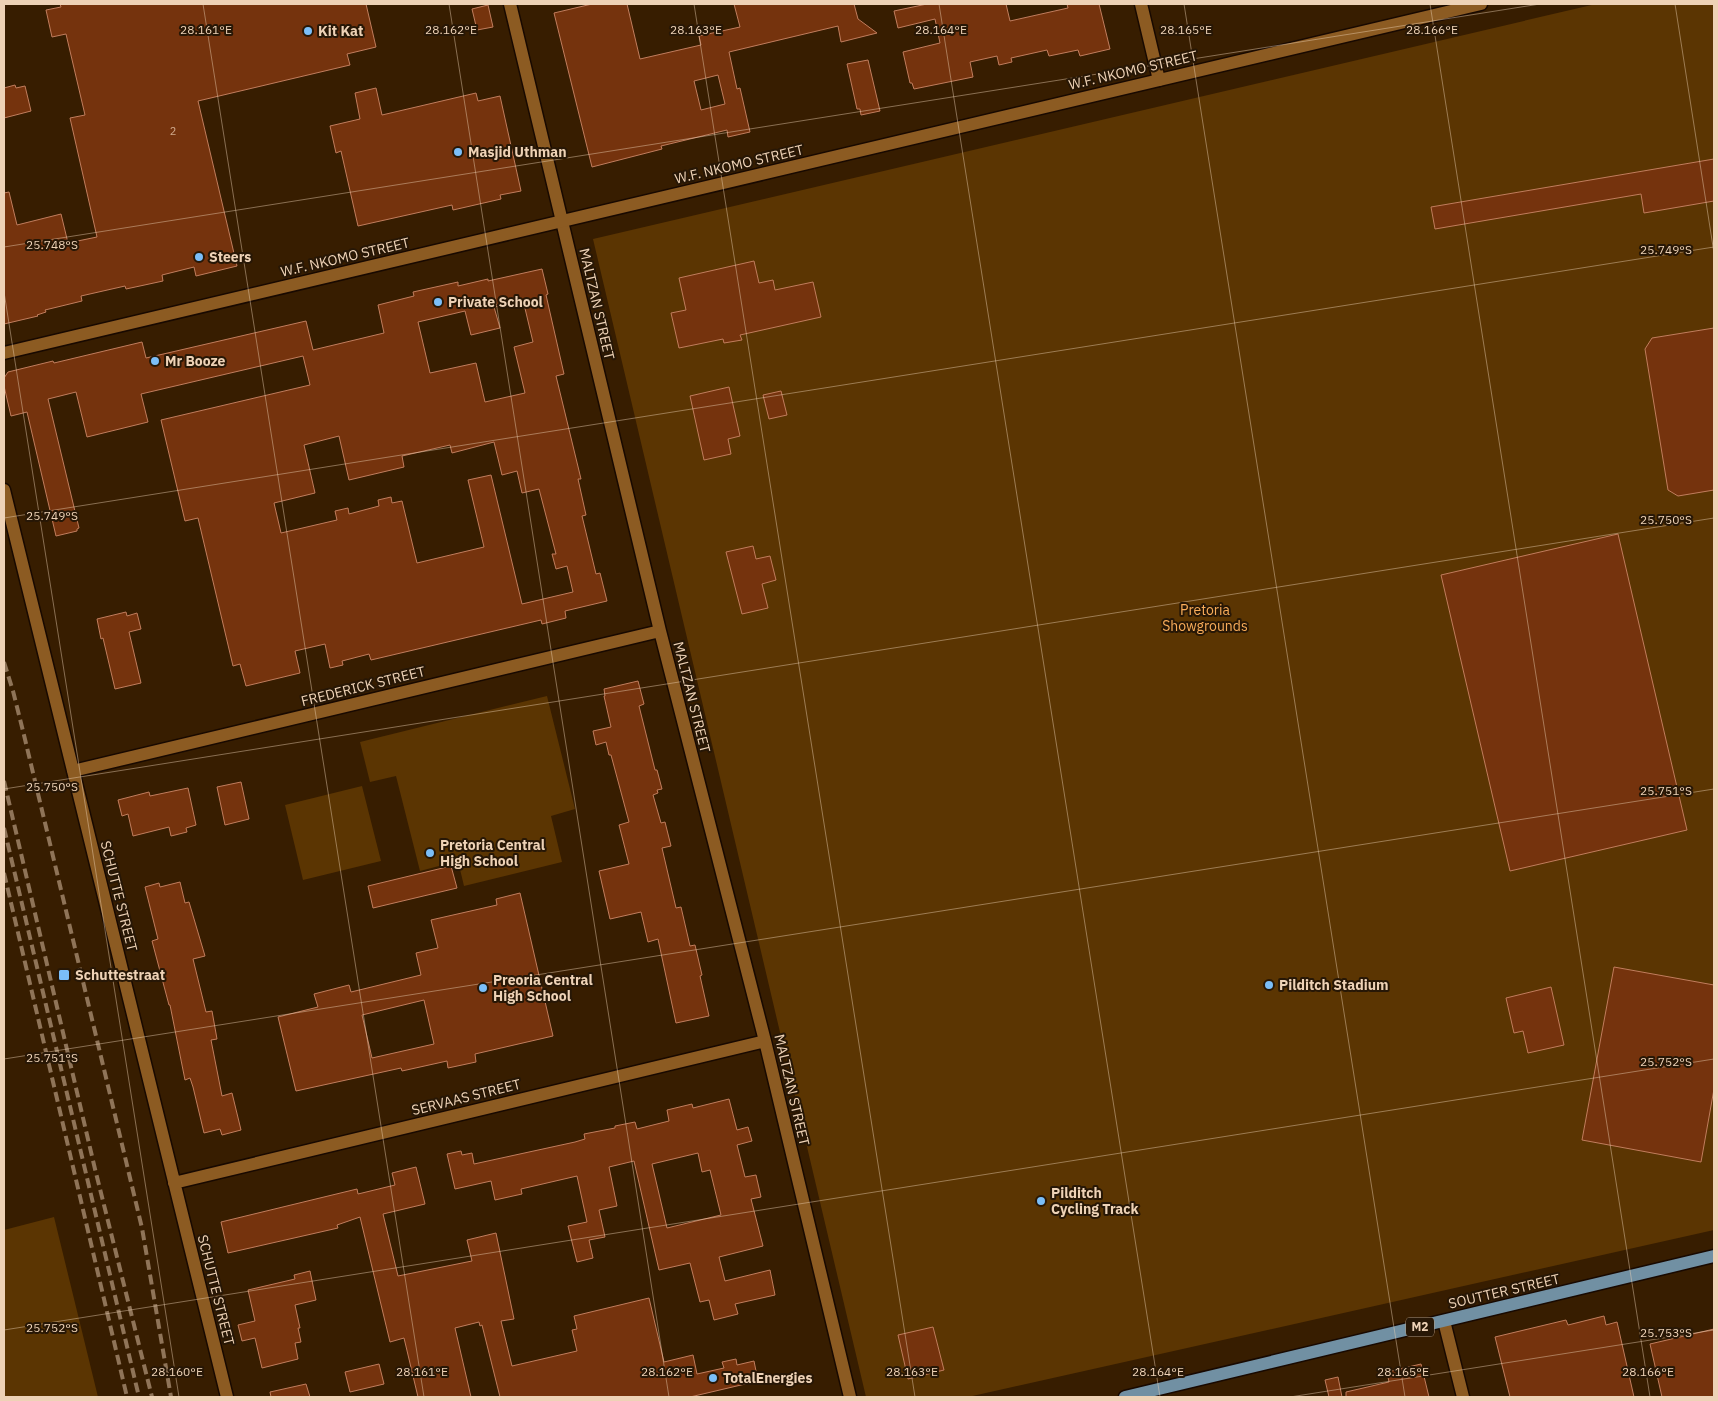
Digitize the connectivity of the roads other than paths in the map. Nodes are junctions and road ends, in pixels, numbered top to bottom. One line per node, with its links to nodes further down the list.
1 (510, 4): 5 (street, MALTZAN STREET)
2 (1141, 4): 4 (street)
3 (1481, 4): 4 (street, W.F. NKOMO STREET)
4 (1158, 80): 5 (street, W.F. NKOMO STREET)
5 (562, 221): 6 (street, W.F. NKOMO STREET); 8 (street, MALTZAN STREET)
6 (4, 353)
7 (4, 490): 9 (street, SCHUTTE STREET)
8 (660, 631): 9 (street, FREDERICK STREET); 10 (street, MALTZAN STREET)
9 (73, 772): 11 (street, SCHUTTE STREET)
10 (765, 1041): 11 (street, SERVAAS STREET); 15 (street, MALTZAN STREET)
11 (174, 1183): 14 (street, SCHUTTE STREET)
12 (1714, 1256): 13 (main road, SOUTTER STREET / M2)
13 (1444, 1321): 16 (main road, SOUTTER STREET / M2); 17 (street)
14 (227, 1397)
15 (850, 1397)
16 (1125, 1397)
17 (1464, 1397)

